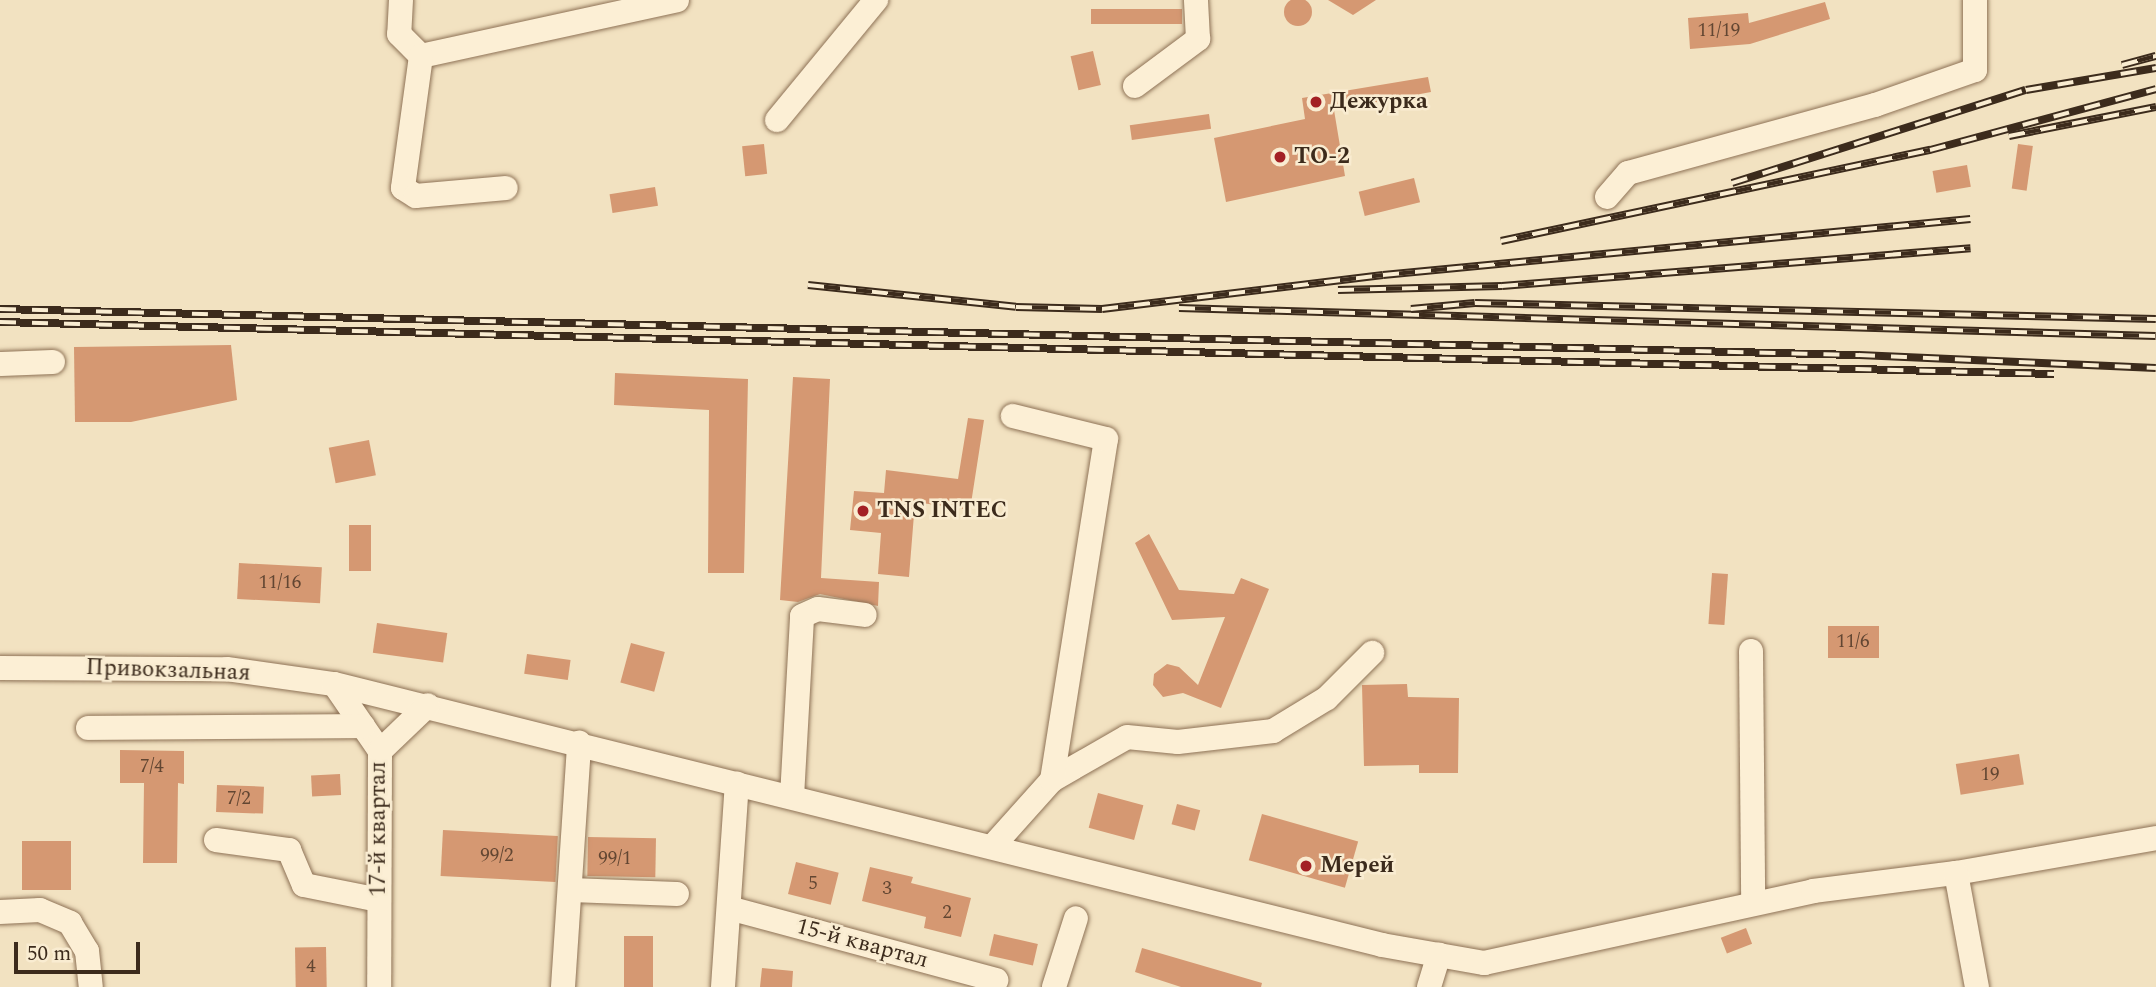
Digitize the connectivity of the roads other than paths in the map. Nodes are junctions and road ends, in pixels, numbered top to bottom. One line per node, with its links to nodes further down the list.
1 (401, 0): 6 (street)
2 (677, 0): 6 (street)
3 (876, 0): 8 (street)
4 (1196, 0): 7 (street)
5 (1975, 0): 10 (street)
6 (421, 56): 9 (street)
7 (1135, 86)
8 (777, 120)
9 (506, 188)
10 (1607, 197)
11 (53, 362): 12 (street)
12 (0, 364)
13 (1013, 416): 24 (street)
14 (865, 615): 26 (street)
15 (1751, 651): 34 (street)
16 (1372, 653): 24 (street)
17 (0, 668): 18 (street, Привокзальная)
18 (334, 684): 19 (street, Привокзальная); 20 (street, 17-й квартал)
19 (428, 705): 22 (street, Привокзальная); 23 (street)
20 (363, 726): 21 (street); 23 (street, 17-й квартал)
21 (88, 728)
22 (579, 743): 25 (street, Привокзальная); 31 (street)
23 (380, 751): 33 (street, 17-й квартал)
24 (1052, 780): 29 (street)
25 (737, 783): 26 (street, Привокзальная); 35 (street)
26 (792, 797): 29 (street, Привокзальная)
27 (2156, 838): 30 (street, Привокзальная)
28 (216, 840): 33 (street)
29 (992, 847): 38 (street, Привокзальная)
30 (1955, 873): 34 (street, Привокзальная); 46 (street)
31 (569, 890): 32 (street); 42 (street)
32 (677, 894)
33 (379, 900): 41 (street, 17-й квартал)
34 (1753, 903): 38 (street, Привокзальная)
35 (729, 908): 39 (street, 15-й квартал); 43 (street)
36 (0, 912): 40 (street)
37 (1076, 918): 44 (street)
38 (1439, 955): 45 (street)
39 (996, 980)
40 (91, 987)
41 (379, 987)
42 (563, 987)
43 (723, 987)
44 (1054, 987)
45 (1429, 987)
46 (1977, 987)

